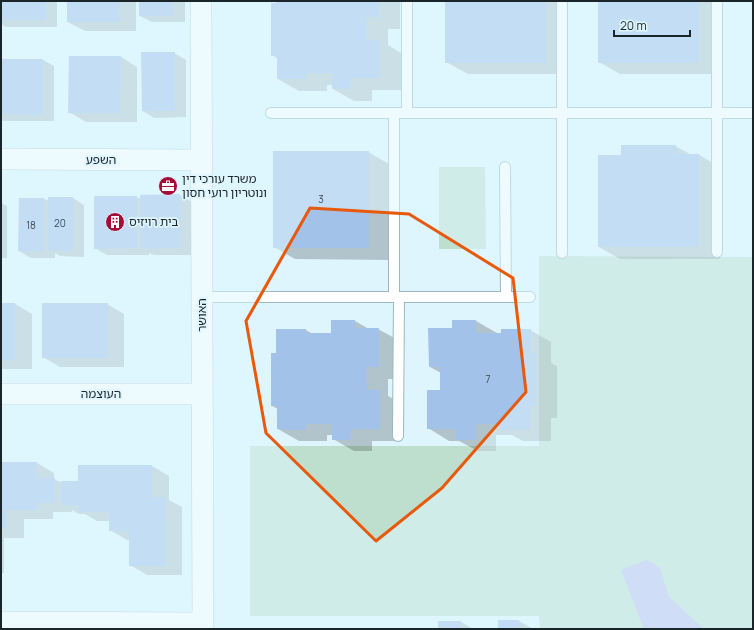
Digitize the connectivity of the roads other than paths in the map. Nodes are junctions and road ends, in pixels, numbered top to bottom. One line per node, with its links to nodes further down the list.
1 (200, 1): 12 (street, האושר)
2 (407, 1): 7 (lane)
3 (562, 1): 8 (lane)
4 (717, 1): 9 (lane)
5 (271, 114): 6 (lane)
6 (394, 114): 7 (lane); 17 (lane)
7 (407, 114): 8 (lane)
8 (562, 114): 9 (lane); 15 (lane)
9 (717, 114): 10 (lane); 14 (lane)
10 (753, 114)
11 (1, 159): 12 (street, השפע)
12 (201, 160): 16 (street, האושר)
13 (505, 167): 18 (lane)
14 (717, 252)
15 (562, 253)
16 (202, 298): 17 (lane); 21 (street, האושר)
17 (396, 298): 18 (lane); 22 (lane)
18 (506, 298): 19 (lane)
19 (530, 298)
20 (1, 394): 21 (street, העוצמה)
21 (202, 394): 24 (street, האושר)
22 (398, 436)
23 (1, 622): 24 (street)
24 (203, 626)

